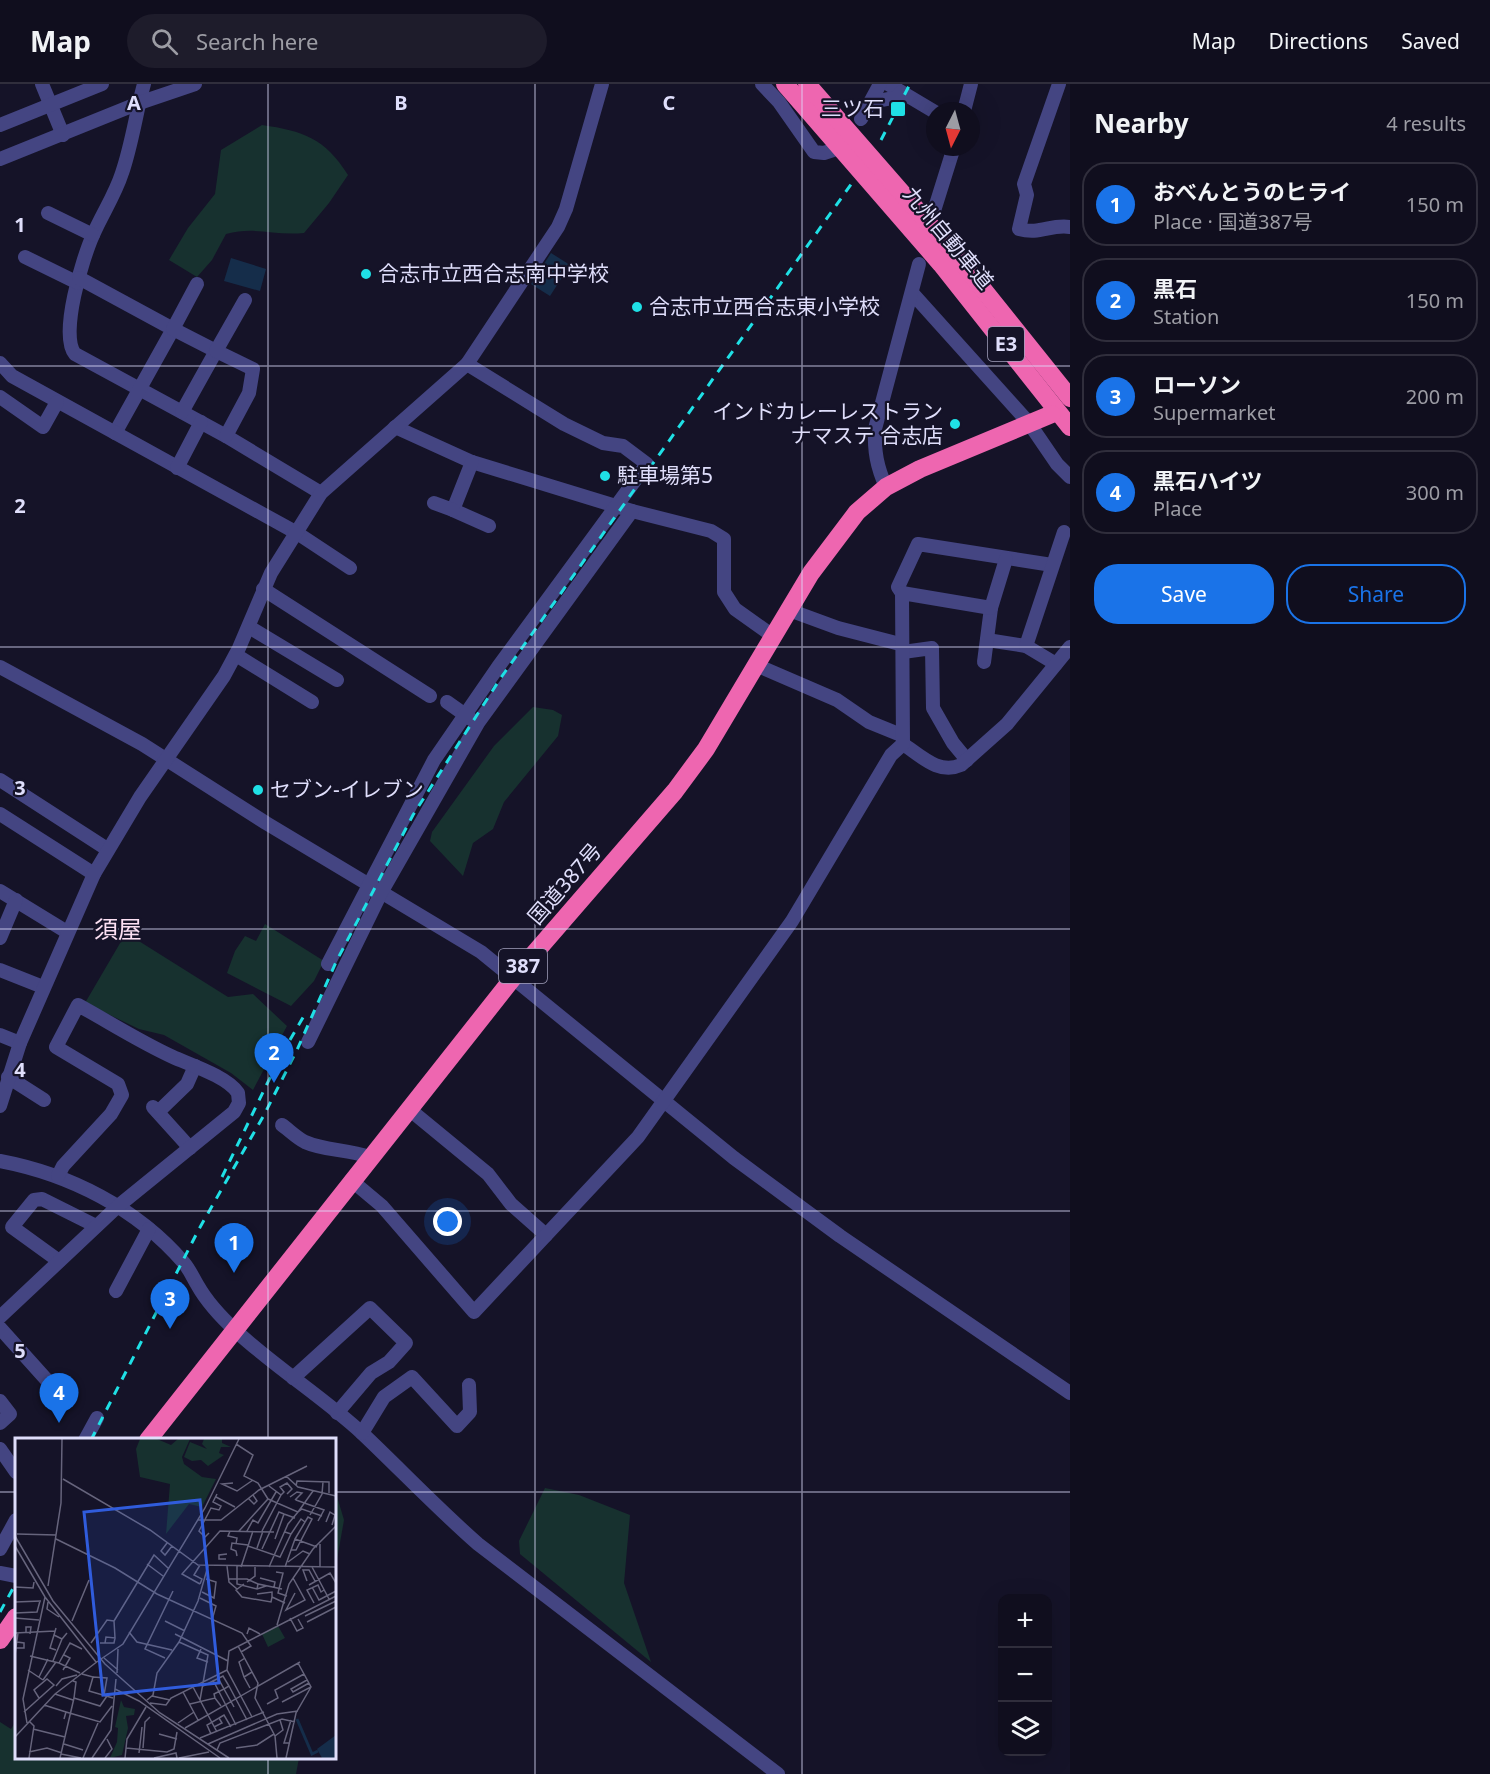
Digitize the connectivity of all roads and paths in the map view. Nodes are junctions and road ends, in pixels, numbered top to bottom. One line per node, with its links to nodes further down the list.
1 (42, 84): 17 (street)
2 (100, 84): 17 (street)
3 (144, 84): 16 (street)
4 (195, 84): 16 (street)
5 (602, 84): 39 (street)
6 (762, 84): 22 (street)
7 (784, 84): 22 (highway, 九州自動車道 / E3)
8 (807, 84): 22 (highway, 九州自動車道 / E3)
9 (880, 84): 14 (street)
10 (888, 84): 13 (street)
11 (971, 84): 15 (street)
12 (1059, 84): 27 (street)
13 (899, 95): 14 (street); 18 (street)
14 (872, 102): 19 (street)
15 (966, 102)
16 (139, 103): 21 (street); 28 (street)
17 (50, 105): 20 (street); 21 (street)
18 (926, 108)
19 (861, 119)
20 (0, 124)
21 (63, 135): 24 (street)
22 (837, 138): 29 (highway, 九州自動車道 / E3)
23 (951, 156): 25 (street)
24 (0, 159)
25 (934, 212)
26 (48, 213): 28 (street)
27 (1070, 227)
28 (93, 235): 32 (street)
29 (945, 256): 44 (highway, 九州自動車道 / E3); 51 (highway, 九州自動車道 / E3)
30 (25, 257): 32 (street)
31 (919, 264): 34 (street)
32 (78, 281): 36 (street); 42 (street)
33 (197, 284): 36 (street)
34 (912, 294): 40 (street); 49 (street)
35 (245, 300): 37 (street)
36 (174, 329): 37 (street); 42 (street)
37 (216, 351): 46 (street); 53 (street)
38 (0, 363): 45 (street)
39 (467, 364): 50 (street); 60 (street)
40 (890, 371): 41 (street); 57 (street)
41 (904, 375)
42 (140, 389): 46 (street); 52 (street)
43 (0, 397): 45 (street)
44 (1070, 398)
45 (57, 402): 52 (street)
46 (182, 412): 48 (street)
47 (1052, 414): 49 (highway, 387)
48 (201, 422): 53 (street); 55 (street)
49 (1029, 423): 56 (street); 57 (highway, 387)
50 (395, 427): 54 (street); 58 (street)
51 (1070, 427)
52 (114, 433): 55 (street)
53 (226, 436): 58 (street)
54 (472, 462): 60 (street); 61 (street)
55 (177, 468): 65 (street)
56 (1070, 477)
57 (886, 487): 72 (highway, 国道387号 / 387)
58 (321, 493): 65 (street)
59 (434, 503): 61 (street)
60 (616, 505): 62 (street); 88 (street)
61 (453, 510): 63 (street)
62 (632, 511): 74 (street); 89 (street)
63 (489, 526)
64 (1064, 532): 67 (street)
65 (297, 533): 68 (street); 69 (street)
66 (1006, 558): 67 (street); 70 (street); 71 (street)
67 (1052, 565): 76 (street)
68 (350, 568)
69 (263, 590): 73 (street); 85 (street)
70 (902, 593): 71 (street); 78 (street)
71 (991, 608): 75 (street)
72 (789, 610): 74 (highway, 国道387号 / 387); 78 (street)
73 (249, 627): 79 (street); 84 (street)
74 (773, 636): 82 (highway, 国道387号 / 387)
75 (987, 640): 76 (street); 80 (street)
76 (1026, 646): 81 (street)
77 (1070, 647): 81 (street)
78 (901, 648): 90 (street); 92 (street)
79 (236, 655): 86 (street); 91 (street)
80 (984, 662)
81 (1056, 664): 92 (street)
82 (756, 665): 90 (street); 104 (highway, 国道387号 / 387)
83 (0, 668): 91 (street)
84 (336, 680)
85 (430, 696)
86 (312, 702)
87 (447, 702): 88 (street)
88 (464, 714): 89 (street); 97 (street)
89 (478, 723): 97 (street)
90 (902, 740): 92 (street); 112 (street)
91 (168, 759): 95 (street); 97 (street)
92 (967, 760)
93 (0, 780): 95 (street)
94 (0, 814): 96 (street)
95 (107, 849): 96 (street)
96 (94, 874): 100 (street)
97 (376, 887): 102 (street); 104 (street); 107 (street)
98 (0, 891): 99 (street)
99 (16, 900): 100 (street); 101 (street)
100 (67, 932): 105 (street)
101 (0, 938)
102 (328, 964)
103 (0, 970): 105 (street)
104 (513, 978): 112 (street); 114 (highway, 国道387号 / 387)
105 (42, 987): 108 (street)
106 (0, 1035): 108 (street)
107 (308, 1042)
108 (20, 1043): 110 (street)
109 (195, 1066): 116 (street); 116 (street); 119 (street)
110 (8, 1077): 111 (street); 113 (street)
111 (44, 1100)
112 (664, 1101): 124 (street); 133 (street)
113 (0, 1106)
114 (409, 1109): 117 (highway, 国道387号 / 387); 124 (street)
115 (282, 1125): 117 (street)
116 (190, 1148): 121 (street)
117 (369, 1158): 120 (highway, 国道387号 / 387)
118 (0, 1161): 119 (street)
119 (58, 1176): 121 (street)
120 (351, 1180): 124 (street); 129 (highway, 国道387号 / 387)
121 (117, 1207): 122 (street); 123 (street)
122 (96, 1227): 125 (street); 125 (street)
123 (149, 1229): 126 (street); 129 (street)
124 (546, 1235)
125 (59, 1261): 127 (street)
126 (116, 1291)
127 (0, 1317)
128 (0, 1328): 132 (street)
129 (234, 1329): 130 (street); 140 (highway, 国道387号 / 387)
130 (293, 1378): 135 (street); 135 (street)
131 (469, 1385): 138 (street)
132 (53, 1387)
133 (1070, 1393)
134 (0, 1401): 137 (street)
135 (337, 1413): 138 (street)
136 (97, 1418): 139 (street)
137 (0, 1422)
138 (362, 1433): 150 (street)
139 (86, 1438)
140 (150, 1438)
141 (0, 1449): 142 (street)
142 (15, 1471)
143 (15, 1521): 144 (street)
144 (4, 1532): 145 (street)
145 (0, 1549)
146 (0, 1573): 147 (street)
147 (15, 1576)
148 (15, 1618): 149 (highway)
149 (0, 1640)
150 (778, 1774)

